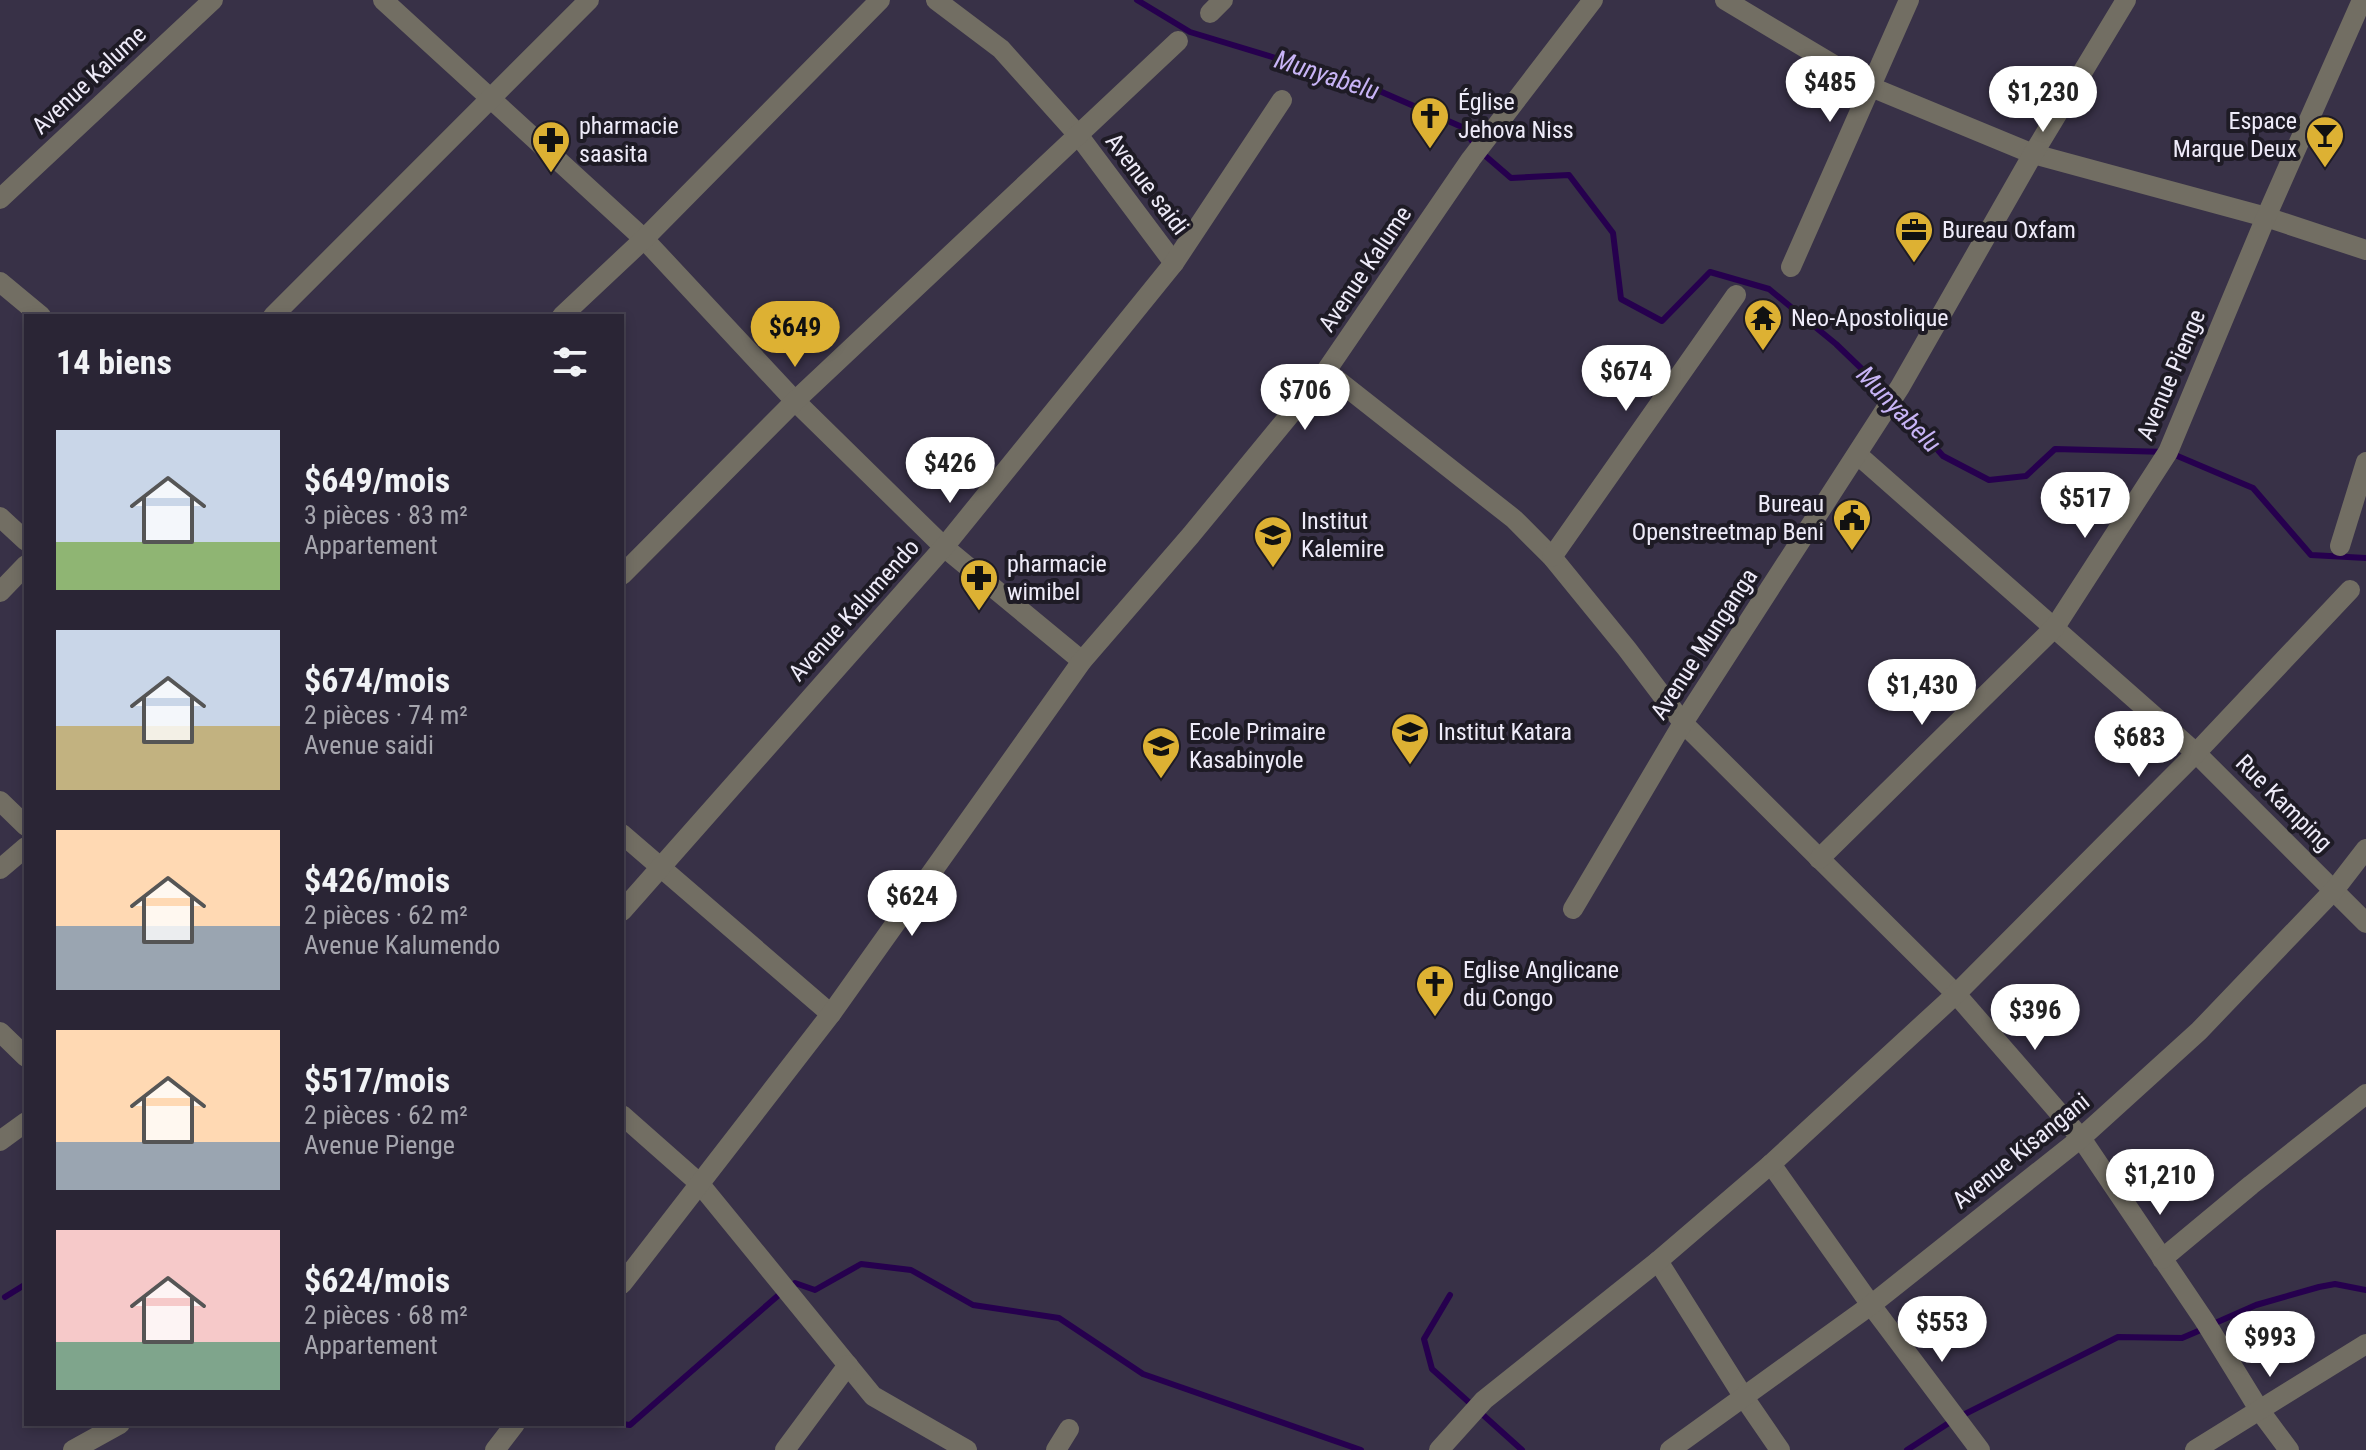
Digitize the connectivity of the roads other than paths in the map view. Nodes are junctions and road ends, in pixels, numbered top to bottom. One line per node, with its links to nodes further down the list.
1 (213, 0): 17 (street, Avenue Kalume)
2 (383, 0): 13 (street)
3 (589, 0): 13 (street)
4 (880, 0): 19 (street)
5 (936, 0): 15 (street, Avenue saidi)
6 (1593, 0): 28 (street, Avenue Kalume)
7 (1725, 0): 12 (street)
8 (1909, 0): 12 (street)
9 (2126, 0): 16 (street)
10 (2362, 0): 18 (street, Avenue Pienge)
11 (1178, 41): 15 (street)
12 (1871, 87): 16 (street); 22 (street)
13 (489, 99): 19 (street); 26 (street)
14 (1282, 100): 21 (street, Avenue Kalumendo)
15 (1079, 136): 21 (street, Avenue saidi); 29 (street)
16 (2033, 154): 18 (street); 30 (street, Avenue Munganga)
17 (0, 199)
18 (2266, 217): 20 (street); 41 (street, Avenue Pienge)
19 (644, 239): 27 (street); 29 (street)
20 (2366, 250)
21 (1174, 263): 35 (street, Avenue Kalumendo)
22 (1791, 267)
23 (0, 282): 25 (street)
24 (1736, 295): 36 (street)
25 (39, 314)
26 (275, 314)
27 (564, 314)
28 (1326, 371): 36 (street); 42 (street, Avenue Kalume)
29 (795, 401): 35 (street); 38 (street)
30 (1858, 455): 41 (street, Rue Kamping); 43 (street, Avenue Munganga)
31 (2366, 462): 34 (street)
32 (0, 517): 33 (street)
33 (24, 539)
34 (2340, 546)
35 (944, 547): 42 (street); 51 (street, Avenue Kalumendo)
36 (1552, 557): 43 (street)
37 (24, 567): 40 (street)
38 (624, 573)
39 (2350, 590): 44 (street)
40 (0, 592)
41 (2055, 627): 44 (street, Rue Kamping); 50 (street, Avenue Pienge)
42 (1082, 661): 58 (street, Avenue Kalume)
43 (1683, 723): 50 (street); 55 (street, Avenue Munganga)
44 (2196, 753): 53 (street, Rue Kamping); 57 (street)
45 (0, 801): 46 (street)
46 (24, 824)
47 (624, 836): 51 (street)
48 (24, 849): 52 (street)
49 (2366, 849): 53 (street, Avenue Kisangani)
50 (1819, 859): 57 (street)
51 (659, 867): 54 (street, Avenue Kalumendo); 58 (street)
52 (0, 869)
53 (2335, 889): 56 (street, Rue Kamping); 64 (street, Avenue Kisangani)
54 (624, 909)
55 (1573, 909)
56 (2366, 923)
57 (1956, 994): 64 (street); 66 (street)
58 (831, 1014): 67 (street, Avenue Kalume)
59 (0, 1032): 60 (street)
60 (24, 1055)
61 (2366, 1094): 68 (street)
62 (624, 1117): 67 (street)
63 (24, 1123): 65 (street)
64 (2081, 1138): 68 (street); 71 (street, Avenue Kisangani)
65 (0, 1141)
66 (1771, 1164): 69 (street); 71 (street)
67 (699, 1183): 70 (street, Avenue Kalume); 73 (street)
68 (2162, 1259): 75 (street)
69 (1658, 1261): 74 (street); 84 (street)
70 (624, 1281)
71 (1871, 1305): 74 (street, Avenue Kisangani); 87 (street)
72 (2366, 1344): 75 (street)
73 (848, 1365): 81 (street); 82 (street)
74 (1743, 1396): 85 (street, Avenue Kisangani); 86 (street)
75 (2260, 1411): 88 (street); 89 (street)
76 (115, 1426): 79 (street)
77 (513, 1426): 80 (street)
78 (1069, 1429): 83 (street)
79 (73, 1450)
80 (495, 1450)
81 (785, 1450)
82 (967, 1450)
83 (1056, 1450)
84 (1439, 1450)
85 (1670, 1450)
86 (1780, 1450)
87 (1980, 1450)
88 (2195, 1450)
89 (2289, 1450)

